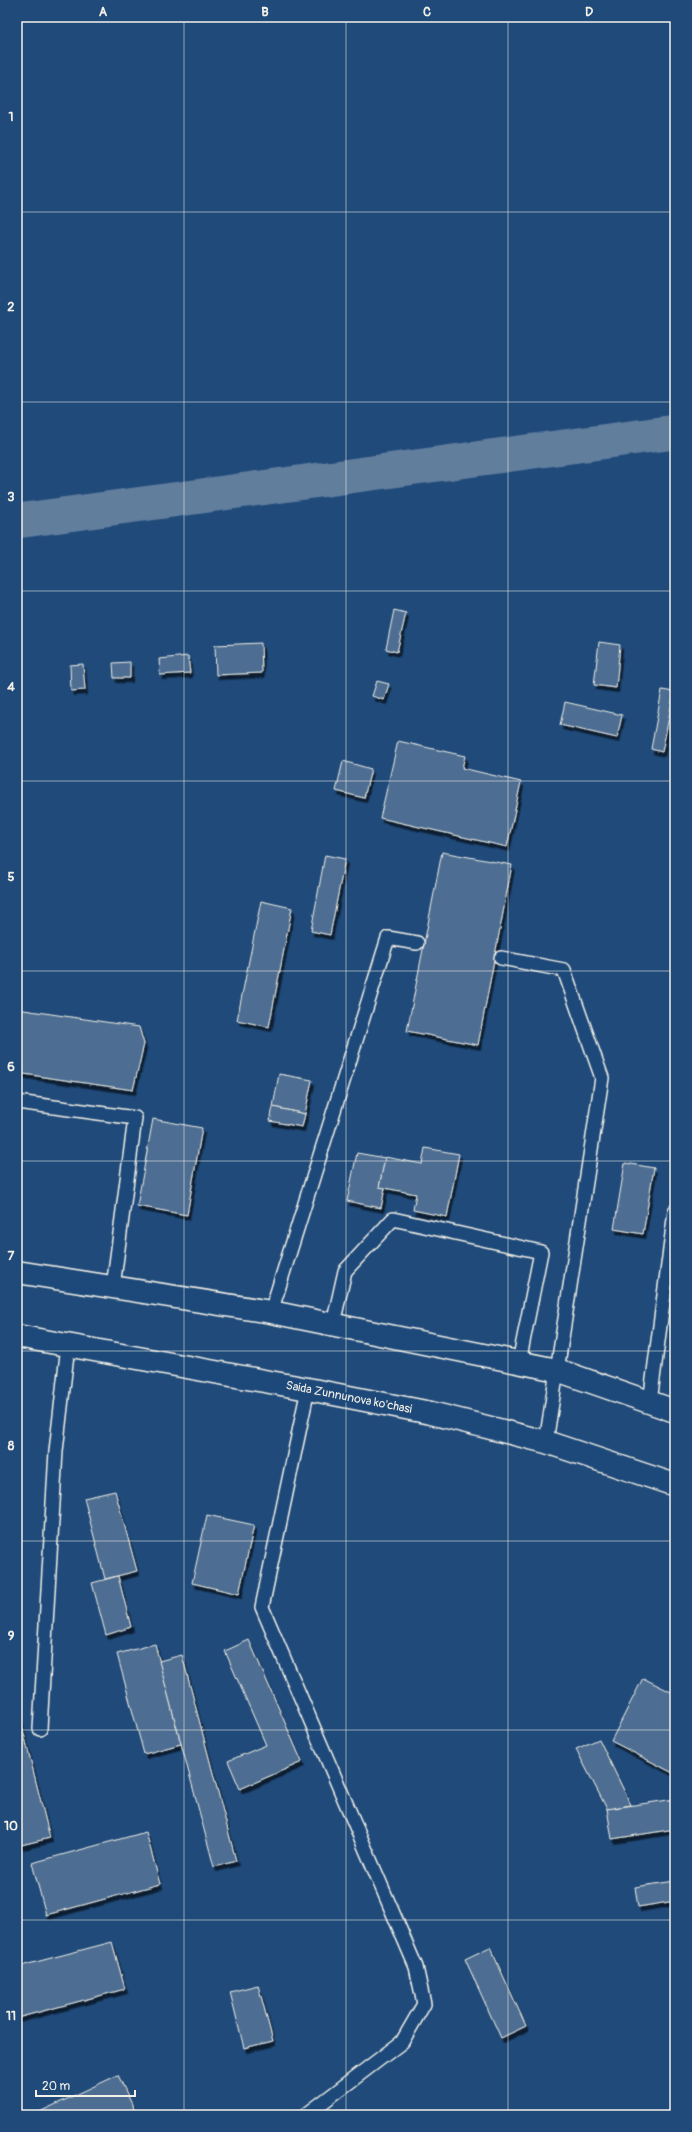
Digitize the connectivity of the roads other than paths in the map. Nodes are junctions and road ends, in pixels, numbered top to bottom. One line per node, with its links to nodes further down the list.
1 (417, 943): 7 (lane)
2 (501, 958): 12 (lane)
3 (17, 1102): 6 (lane)
4 (675, 1212): 14 (lane)
5 (17, 1272): 6 (main road)
6 (113, 1287): 7 (main road)
7 (271, 1312): 8 (main road)
8 (333, 1324): 11 (main road); 11 (lane)
9 (17, 1336): 10 (main road, Saida Zunnunova ko'chasi)
10 (68, 1345): 13 (main road, Saida Zunnunova ko'chasi); 18 (lane)
11 (519, 1362): 12 (main road)
12 (557, 1370): 14 (main road); 16 (lane)
13 (308, 1389): 16 (main road, Saida Zunnunova ko'chasi); 19 (lane)
14 (650, 1402): 15 (main road)
15 (675, 1411)
16 (546, 1442): 17 (main road, Saida Zunnunova ko'chasi)
17 (675, 1485)
18 (40, 1729)
19 (306, 2115)

